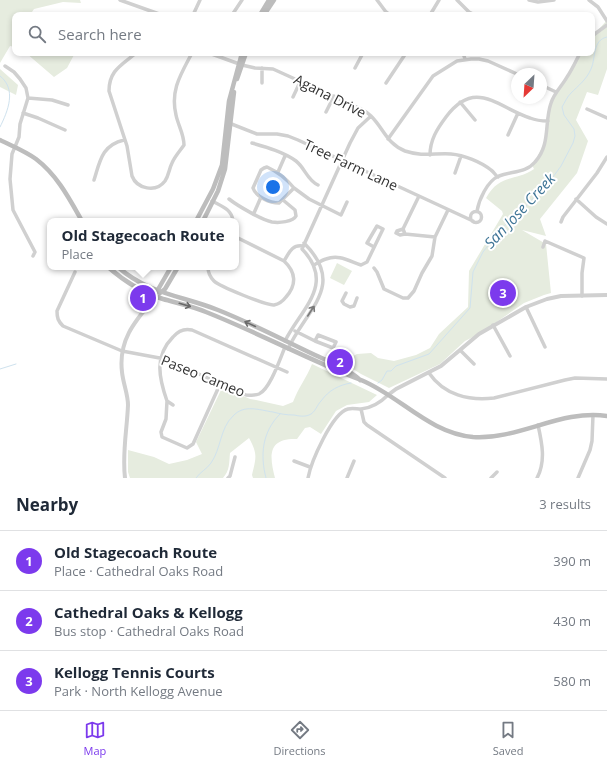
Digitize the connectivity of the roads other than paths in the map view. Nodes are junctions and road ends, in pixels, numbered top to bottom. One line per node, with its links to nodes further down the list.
1 (120, 0): 12 (street)
2 (200, 0): 13 (street)
3 (242, 0): 14 (street)
4 (269, 0): 15 (main road)
5 (274, 0): 16 (main road)
6 (377, 0): 17 (street)
7 (439, 0): 18 (street)
8 (457, 0): 19 (street)
9 (529, 0): 10 (street)
10 (552, 0)
11 (589, 0): 20 (street)
12 (154, 12)
13 (194, 12)
14 (234, 12)
15 (262, 12)
16 (266, 12)
17 (386, 12)
18 (432, 12)
19 (469, 12)
20 (607, 21)
21 (607, 25): 22 (street)
22 (595, 34)
23 (132, 56): 61 (street)
24 (190, 56): 61 (street)
25 (217, 56): 33 (street, Agana Drive)
26 (241, 56): 33 (main road)
27 (244, 56): 33 (main road)
28 (361, 56): 36 (street)
29 (404, 56): 40 (street)
30 (464, 56): 32 (street)
31 (578, 56): 42 (street)
32 (465, 59): 37 (street); 59 (street)
33 (240, 64): 35 (street, Agana Drive); 56 (main road)
34 (5, 66): 45 (street)
35 (262, 68): 38 (street, Agana Drive); 39 (street)
36 (355, 68)
37 (511, 71)
38 (300, 80): 43 (street, Agana Drive); 44 (street)
39 (262, 83)
40 (386, 83)
41 (547, 88): 42 (street)
42 (556, 92): 55 (street)
43 (334, 96): 49 (street); 52 (street, Agana Drive)
44 (293, 97)
45 (28, 98): 47 (street); 50 (street)
46 (460, 102): 51 (street); 54 (street); 64 (street)
47 (68, 105)
48 (587, 109): 53 (street)
49 (326, 112)
50 (23, 113): 57 (street); 63 (street)
51 (518, 113): 55 (street); 58 (street)
52 (371, 116): 59 (street, Agana Drive); 68 (street)
53 (607, 118)
54 (475, 120)
55 (548, 121): 71 (street)
56 (228, 122): 68 (street, Tree Farm Lane); 79 (main road)
57 (65, 130)
58 (508, 135)
59 (388, 139): 64 (street, Agana Drive)
60 (0, 140): 63 (main road)
61 (124, 140): 72 (street)
62 (252, 143): 65 (street)
63 (15, 148): 88 (main road); 100 (street)
64 (430, 155): 66 (street, Agana Drive)
65 (285, 156): 69 (street); 73 (street)
66 (461, 156): 70 (street); 71 (street, Agana Drive)
67 (607, 157): 78 (street)
68 (343, 161): 75 (street, Tree Farm Lane); 82 (street)
69 (278, 172): 74 (street); 76 (street)
70 (455, 173)
71 (498, 177): 84 (street)
72 (94, 180)
73 (318, 185)
74 (294, 188): 80 (street); 82 (street)
75 (419, 196): 83 (street, Tree Farm Lane); 95 (street)
76 (261, 197): 80 (street); 85 (street)
77 (230, 199): 85 (street)
78 (576, 199): 93 (street); 94 (street)
79 (210, 200): 89 (main road); 90 (main road); 91 (street)
80 (283, 200): 85 (street)
81 (347, 202): 82 (street)
82 (322, 206): 97 (street)
83 (448, 210): 87 (street, Tree Farm Lane); 95 (street)
84 (477, 211): 86 (street); 92 (street)
85 (254, 214)
86 (471, 214): 87 (street); 92 (street)
87 (461, 216): 92 (street, Tree Farm Lane)
88 (80, 218)
89 (198, 218)
90 (204, 218)
91 (232, 218)
92 (473, 221)
93 (561, 222)
94 (607, 224)
95 (435, 237): 104 (street)
96 (239, 238): 101 (street)
97 (303, 246): 101 (street); 102 (street); 103 (street)
98 (374, 247): 98 (street); 102 (street)
99 (542, 247): 116 (street)
100 (33, 256)
101 (284, 261): 109 (street)
102 (320, 262): 103 (street); 121 (street, one-way to 102)
103 (314, 265): 120 (street)
104 (374, 268)
105 (112, 270): 115 (main road)
106 (122, 270): 111 (main road)
107 (169, 270): 111 (main road)
108 (176, 270): 112 (main road)
109 (208, 270)
110 (75, 272): 127 (street, Paseo Cameo)
111 (156, 290): 112 (main road); 115 (main road)
112 (162, 292): 115 (main road); 122 (main road, one-way to 112)
113 (346, 293): 117 (street)
114 (607, 295): 116 (street)
115 (156, 296): 125 (main road, one-way to 125); 127 (street)
116 (582, 296): 118 (street)
117 (357, 298)
118 (526, 307): 119 (street); 124 (street)
119 (493, 325): 126 (street); 128 (street)
120 (291, 330): 121 (street); 122 (street)
121 (296, 332): 122 (street); 123 (street)
122 (288, 342): 125 (street, Paseo Cameo); 135 (main road)
123 (315, 342): 123 (street)
124 (545, 347)
125 (285, 348): 131 (street, Paseo Cameo); 135 (main road)
126 (461, 350): 130 (street); 133 (street)
127 (122, 351): 129 (street, Paseo Cameo); 149 (street)
128 (510, 356)
129 (160, 358): 131 (street); 136 (street, Paseo Cameo); 138 (street)
130 (474, 364)
131 (276, 367): 132 (street); 136 (street, Paseo Cameo)
132 (288, 372)
133 (429, 373): 134 (street); 137 (street)
134 (607, 379)
135 (360, 380): 137 (main road)
136 (220, 382): 138 (street)
137 (388, 395): 140 (street); 143 (main road)
138 (166, 401): 139 (street)
139 (173, 405)
140 (361, 409): 147 (street); 153 (street)
141 (593, 415): 142 (main road); 143 (main road); 156 (street)
142 (607, 416)
143 (538, 425): 155 (street)
144 (235, 457): 150 (street)
145 (294, 461): 147 (street)
146 (354, 461): 152 (street)
147 (310, 467): 151 (street)
148 (497, 472): 154 (street)
149 (125, 478)
150 (228, 478)
151 (308, 478)
152 (347, 478)
153 (445, 478)
154 (491, 478)
155 (537, 478)
156 (578, 478)

